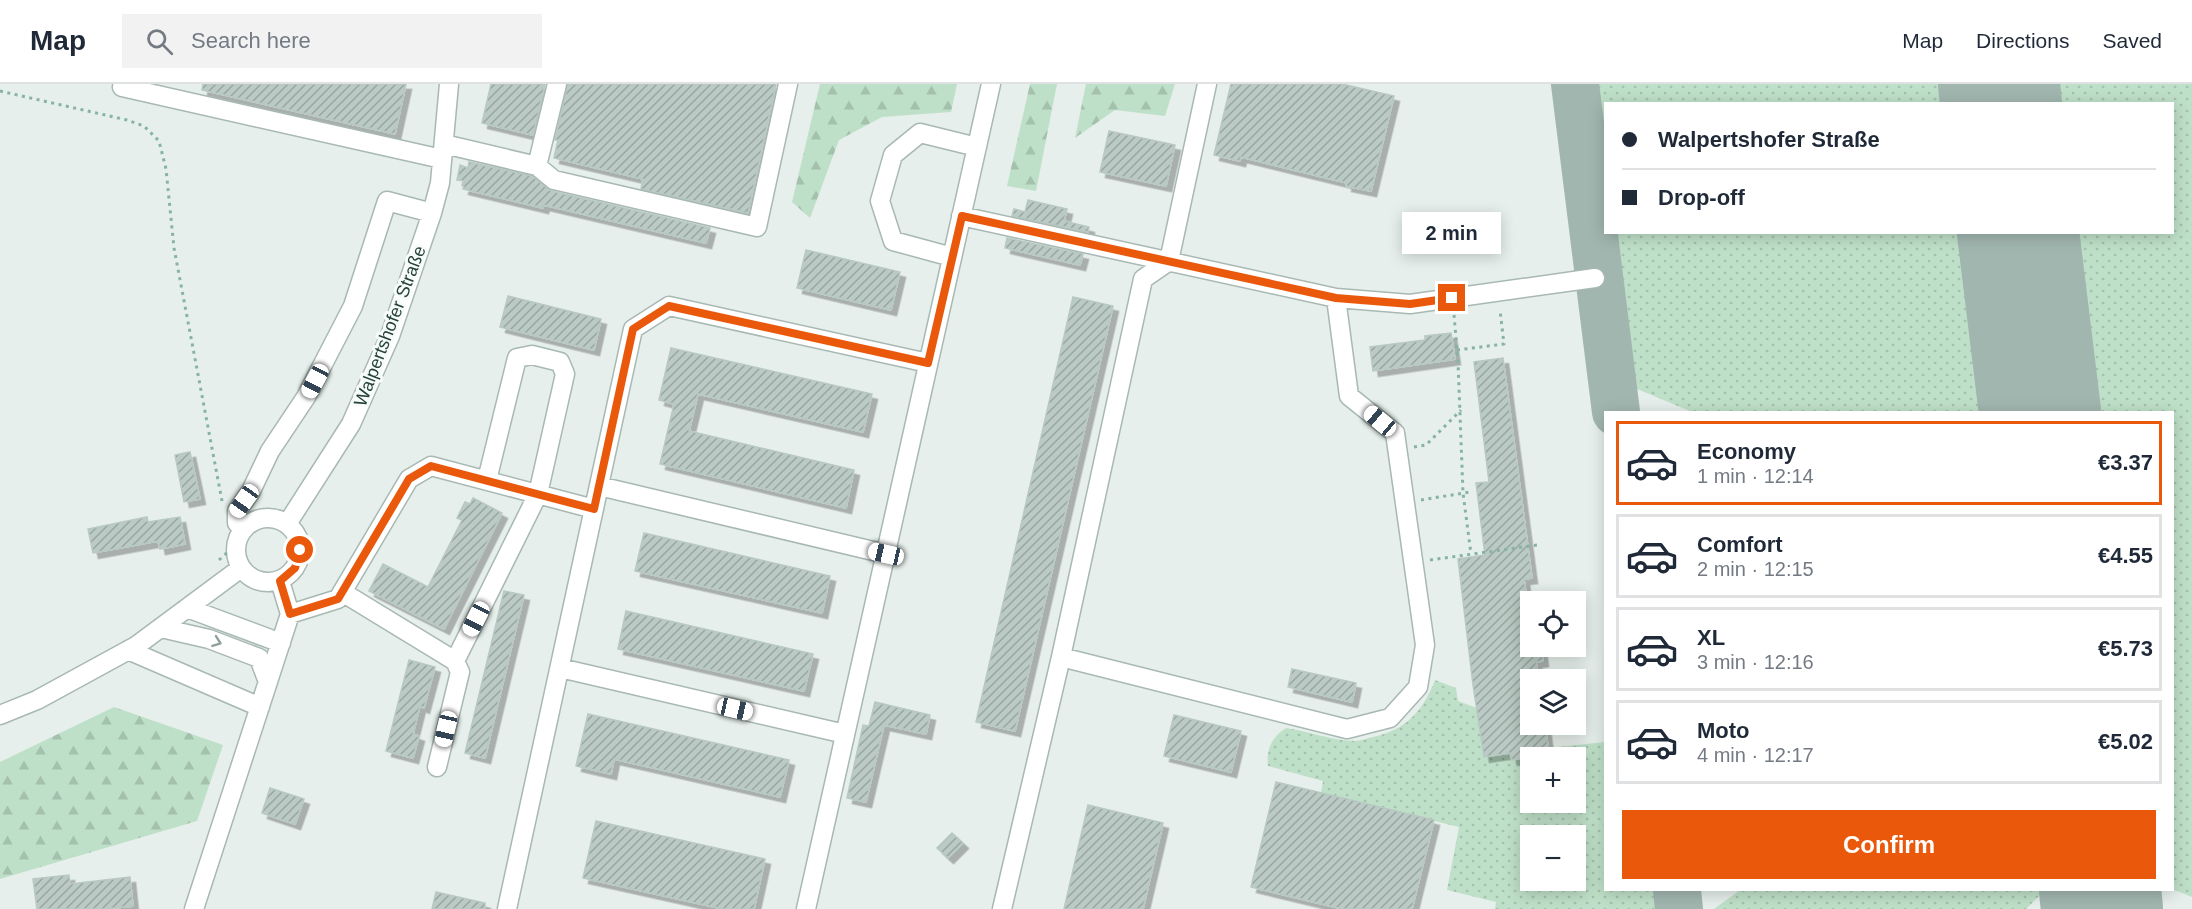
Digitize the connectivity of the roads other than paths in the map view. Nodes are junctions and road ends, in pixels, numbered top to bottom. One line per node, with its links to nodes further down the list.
1 (449, 84): 8 (street, Walpertshofer Straße)
2 (557, 84): 9 (street)
3 (789, 84): 9 (street)
4 (991, 84): 7 (street)
5 (1207, 84): 13 (street)
6 (118, 85): 8 (street)
7 (977, 147): 11 (street); 12 (street)
8 (443, 152): 9 (street); 10 (street, Walpertshofer Straße)
9 (537, 166)
10 (432, 213): 21 (street, Walpertshofer Straße); 22 (street)
11 (962, 216): 12 (street); 13 (street)
12 (952, 257): 16 (street)
13 (1169, 261): 15 (street); 32 (street)
14 (1594, 278): 15 (street)
15 (1336, 298): 32 (street)
16 (928, 363): 18 (street); 23 (street)
17 (487, 480): 19 (street); 19 (street); 26 (street)
18 (599, 486): 20 (street); 23 (street)
19 (538, 494): 20 (street); 33 (street)
20 (594, 509): 34 (street)
21 (287, 524): 22 (street); 25 (street)
22 (240, 527): 24 (street)
23 (886, 554): 38 (street)
24 (241, 568): 25 (street); 27 (street)
25 (280, 581): 28 (street)
26 (342, 592): 28 (street); 33 (street)
27 (187, 608): 29 (street); 30 (street)
28 (290, 614): 30 (street)
29 (160, 628): 31 (street); 35 (street, one-way to 35)
30 (281, 643): 35 (street)
31 (128, 650): 36 (street); 37 (street)
32 (1061, 657): 43 (street)
33 (455, 661): 39 (street)
34 (560, 668): 38 (street); 41 (street)
35 (268, 682): 36 (street)
36 (260, 707): 40 (street)
37 (0, 715)
38 (845, 734): 42 (street)
39 (437, 767)
40 (194, 909)
41 (507, 909)
42 (806, 909)
43 (1002, 909)

